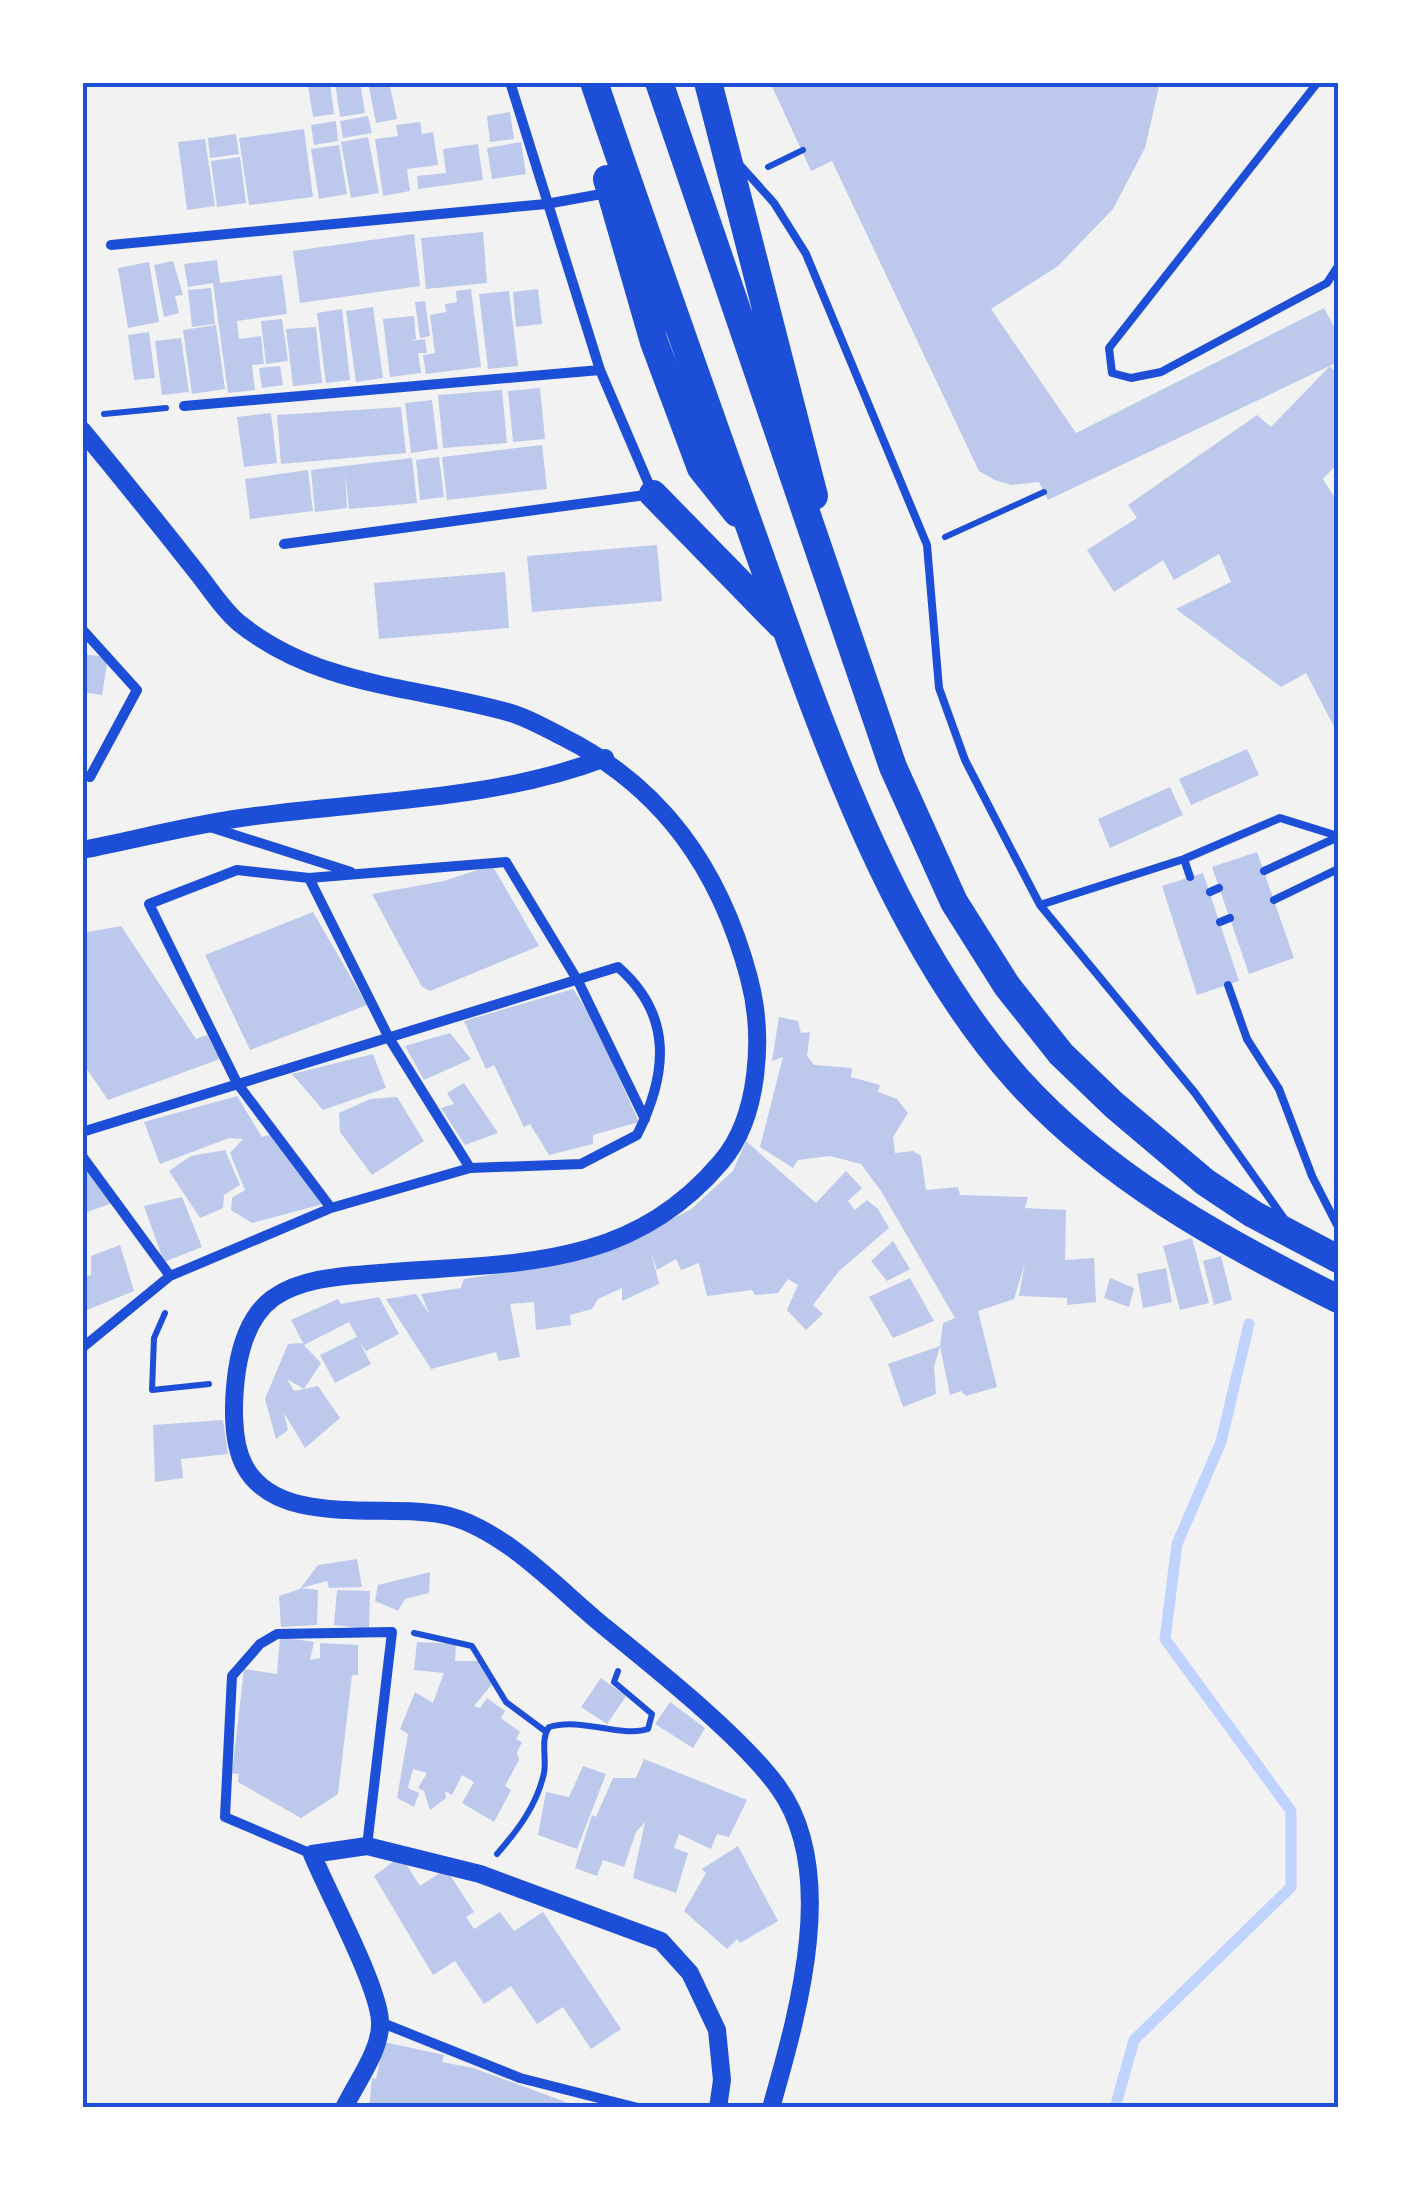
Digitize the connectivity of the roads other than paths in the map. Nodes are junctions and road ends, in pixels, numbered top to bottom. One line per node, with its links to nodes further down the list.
1 (510, 82): 9 (street)
2 (575, 82): 8 (highway)
3 (594, 82): 16 (highway)
4 (659, 82): 18 (highway)
5 (708, 82): 7 (highway)
6 (1318, 82): 11 (lane)
7 (729, 154): 18 (highway); 33 (lane)
8 (611, 192): 9 (street); 16 (highway)
9 (546, 204): 10 (street); 12 (street)
10 (111, 245)
11 (1338, 266)
12 (600, 370): 13 (street); 15 (street)
13 (184, 406)
14 (82, 430): 21 (street)
15 (654, 494): 17 (street); 20 (highway)
16 (751, 531): 20 (highway)
17 (284, 544)
18 (837, 610): 48 (highway)
19 (82, 630): 22 (street)
20 (787, 632): 51 (highway)
21 (605, 758): 23 (street); 59 (street)
22 (90, 777)
23 (205, 825): 25 (street); 29 (street)
24 (1338, 836): 26 (lane); 28 (lane)
25 (82, 850)
26 (1184, 859): 30 (lane); 33 (lane)
27 (1338, 870): 32 (lane)
28 (1264, 871)
29 (359, 874): 31 (street); 36 (street)
30 (1190, 877)
31 (309, 878): 38 (street); 40 (street)
32 (1274, 900)
33 (1040, 905): 48 (lane)
34 (1230, 918): 35 (lane)
35 (1220, 922)
36 (578, 981): 38 (street); 42 (street); 42 (street)
37 (1228, 985): 47 (lane)
38 (389, 1038): 40 (street); 45 (street)
39 (1338, 1054): 41 (lane)
40 (237, 1083): 43 (street); 46 (street)
41 (1338, 1084)
42 (645, 1119): 45 (street)
43 (82, 1132)
44 (82, 1156): 50 (street)
45 (470, 1168): 46 (street)
46 (330, 1208): 50 (street)
47 (1338, 1228)
48 (1296, 1236): 49 (highway)
49 (1338, 1259)
50 (170, 1276): 52 (street)
51 (1338, 1300)
52 (82, 1348)
53 (367, 1846): 54 (street); 54 (street); 58 (street)
54 (312, 1854): 55 (street)
55 (380, 2022): 56 (street); 57 (street)
56 (344, 2108)
57 (638, 2108)
58 (718, 2108)
59 (771, 2108)

